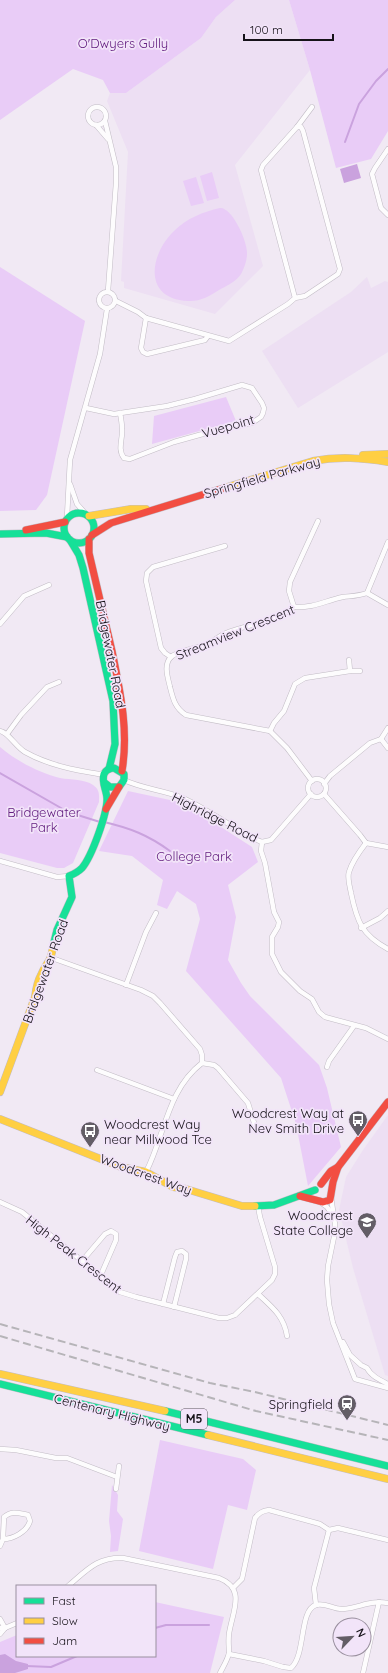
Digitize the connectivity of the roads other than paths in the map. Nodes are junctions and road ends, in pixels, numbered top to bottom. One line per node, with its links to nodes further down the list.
1 (312, 106): 4 (street)
2 (105, 121): 3 (street); 3 (street); 5 (street)
3 (96, 125): 5 (street)
4 (297, 126): 9 (street); 9 (street)
5 (110, 140): 8 (street)
6 (388, 149): 7 (street)
7 (388, 215)
8 (108, 292): 10 (street); 11 (street)
9 (295, 298): 13 (street)
10 (116, 301): 11 (street); 12 (street)
11 (106, 308): 14 (street)
12 (146, 318): 13 (street); 13 (street)
13 (208, 336)
14 (86, 408): 15 (street, Vuepoint); 19 (street)
15 (120, 413): 15 (street, Vuepoint)
16 (388, 454): 17 (main road)
17 (355, 456): 18 (main road, Springfield Parkway); 20 (main road, Springfield Parkway)
18 (388, 462)
19 (69, 482): 21 (street); 22 (street)
20 (162, 507): 21 (main road, Springfield Parkway); 25 (main road, Springfield Parkway)
21 (87, 515): 22 (main road); 25 (main road)
22 (66, 520): 24 (main road); 26 (main road)
23 (318, 521): 32 (street)
24 (2, 534): 26 (main road)
25 (91, 537): 26 (main road); 45 (main road, Bridgewater Road)
26 (68, 538): 46 (main road, Bridgewater Road)
27 (388, 542): 30 (street)
28 (225, 546): 34 (street)
29 (49, 585): 33 (street)
30 (367, 593): 31 (street); 32 (street, Streamview Crescent)
31 (388, 605)
32 (294, 607): 34 (street, Streamview Crescent)
33 (0, 624)
34 (171, 657): 41 (street, Streamview Crescent)
35 (349, 660): 36 (street)
36 (350, 671): 37 (street); 41 (street)
37 (360, 672)
38 (59, 682): 42 (street)
39 (388, 728): 43 (street)
40 (0, 730): 42 (street)
41 (270, 731): 48 (street)
42 (6, 734): 46 (street)
43 (382, 739): 44 (street); 49 (street)
44 (388, 748)
45 (122, 771): 46 (main road); 47 (main road)
46 (104, 775): 50 (main road); 53 (main road, Bridgewater Road)
47 (124, 780): 50 (main road); 54 (street, Highridge Road)
48 (312, 781): 49 (street); 51 (street)
49 (324, 784): 52 (street)
50 (119, 787): 53 (main road, Bridgewater Road)
51 (311, 794): 52 (street); 54 (street, Highridge Road)
52 (324, 794): 55 (street)
53 (105, 810): 58 (main road, Bridgewater Road)
54 (262, 842): 65 (street)
55 (366, 844): 56 (street); 61 (street)
56 (388, 847)
57 (0, 861): 58 (street)
58 (69, 876): 63 (main road, Bridgewater Road)
59 (388, 911): 61 (street)
60 (156, 913): 64 (street)
61 (361, 928): 62 (street)
62 (388, 949)
63 (52, 958): 64 (street); 70 (main road, Bridgewater Road)
64 (126, 985): 67 (street)
65 (354, 1026): 66 (street); 68 (street)
66 (388, 1040)
67 (202, 1063): 71 (street); 74 (street)
68 (327, 1067)
69 (97, 1070): 71 (street)
70 (0, 1092)
71 (174, 1099): 76 (street)
72 (388, 1102): 75 (main road)
73 (0, 1119): 76 (main road, Woodcrest Way)
74 (254, 1126)
75 (338, 1167): 77 (main road); 79 (main road)
76 (146, 1172): 83 (main road, Woodcrest Way)
77 (321, 1184): 78 (main road); 79 (main road)
78 (315, 1190): 80 (main road, Woodcrest Way); 81 (main road)
79 (332, 1194): 81 (main road); 84 (street)
80 (295, 1196): 81 (main road, Woodcrest Way); 83 (main road, Woodcrest Way)
81 (319, 1201): 84 (street)
82 (0, 1202): 85 (street, High Peak Crescent)
83 (258, 1206): 87 (street, High Peak Crescent)
84 (333, 1215): 91 (street)
85 (82, 1261): 86 (street, High Peak Crescent); 86 (street)
86 (100, 1277): 88 (street, High Peak Crescent)
87 (258, 1294): 89 (street, High Peak Crescent); 90 (street)
88 (163, 1304): 89 (street, High Peak Crescent); 89 (street)
89 (174, 1307)
90 (287, 1336)
91 (340, 1338): 92 (street); 95 (street)
92 (360, 1365): 93 (street); 95 (street)
93 (369, 1372): 96 (street); 98 (street)
94 (0, 1374): 102 (main road, Centenary Highway / M5)
95 (353, 1374): 96 (street)
96 (360, 1381): 99 (street)
97 (0, 1384): 104 (main road, Centenary Highway / M5)
98 (388, 1384)
99 (388, 1388)
100 (0, 1449): 103 (street)
101 (119, 1466): 103 (street)
102 (388, 1466)
103 (117, 1478): 105 (street)
104 (388, 1479)
105 (116, 1489)
106 (329, 1530): 108 (street); 111 (street); 114 (street)
107 (3, 1539): 107 (street); 109 (street)
108 (388, 1540)
109 (0, 1546)
110 (69, 1585): 111 (street)
111 (233, 1588): 119 (street)
112 (379, 1602): 113 (street); 114 (street); 121 (street)
113 (388, 1603)
114 (316, 1605): 119 (street)
115 (0, 1619): 117 (street)
116 (16, 1623): 117 (street)
117 (2, 1628): 118 (street)
118 (0, 1634)
119 (229, 1654): 120 (street)
120 (220, 1673)
121 (363, 1673)

